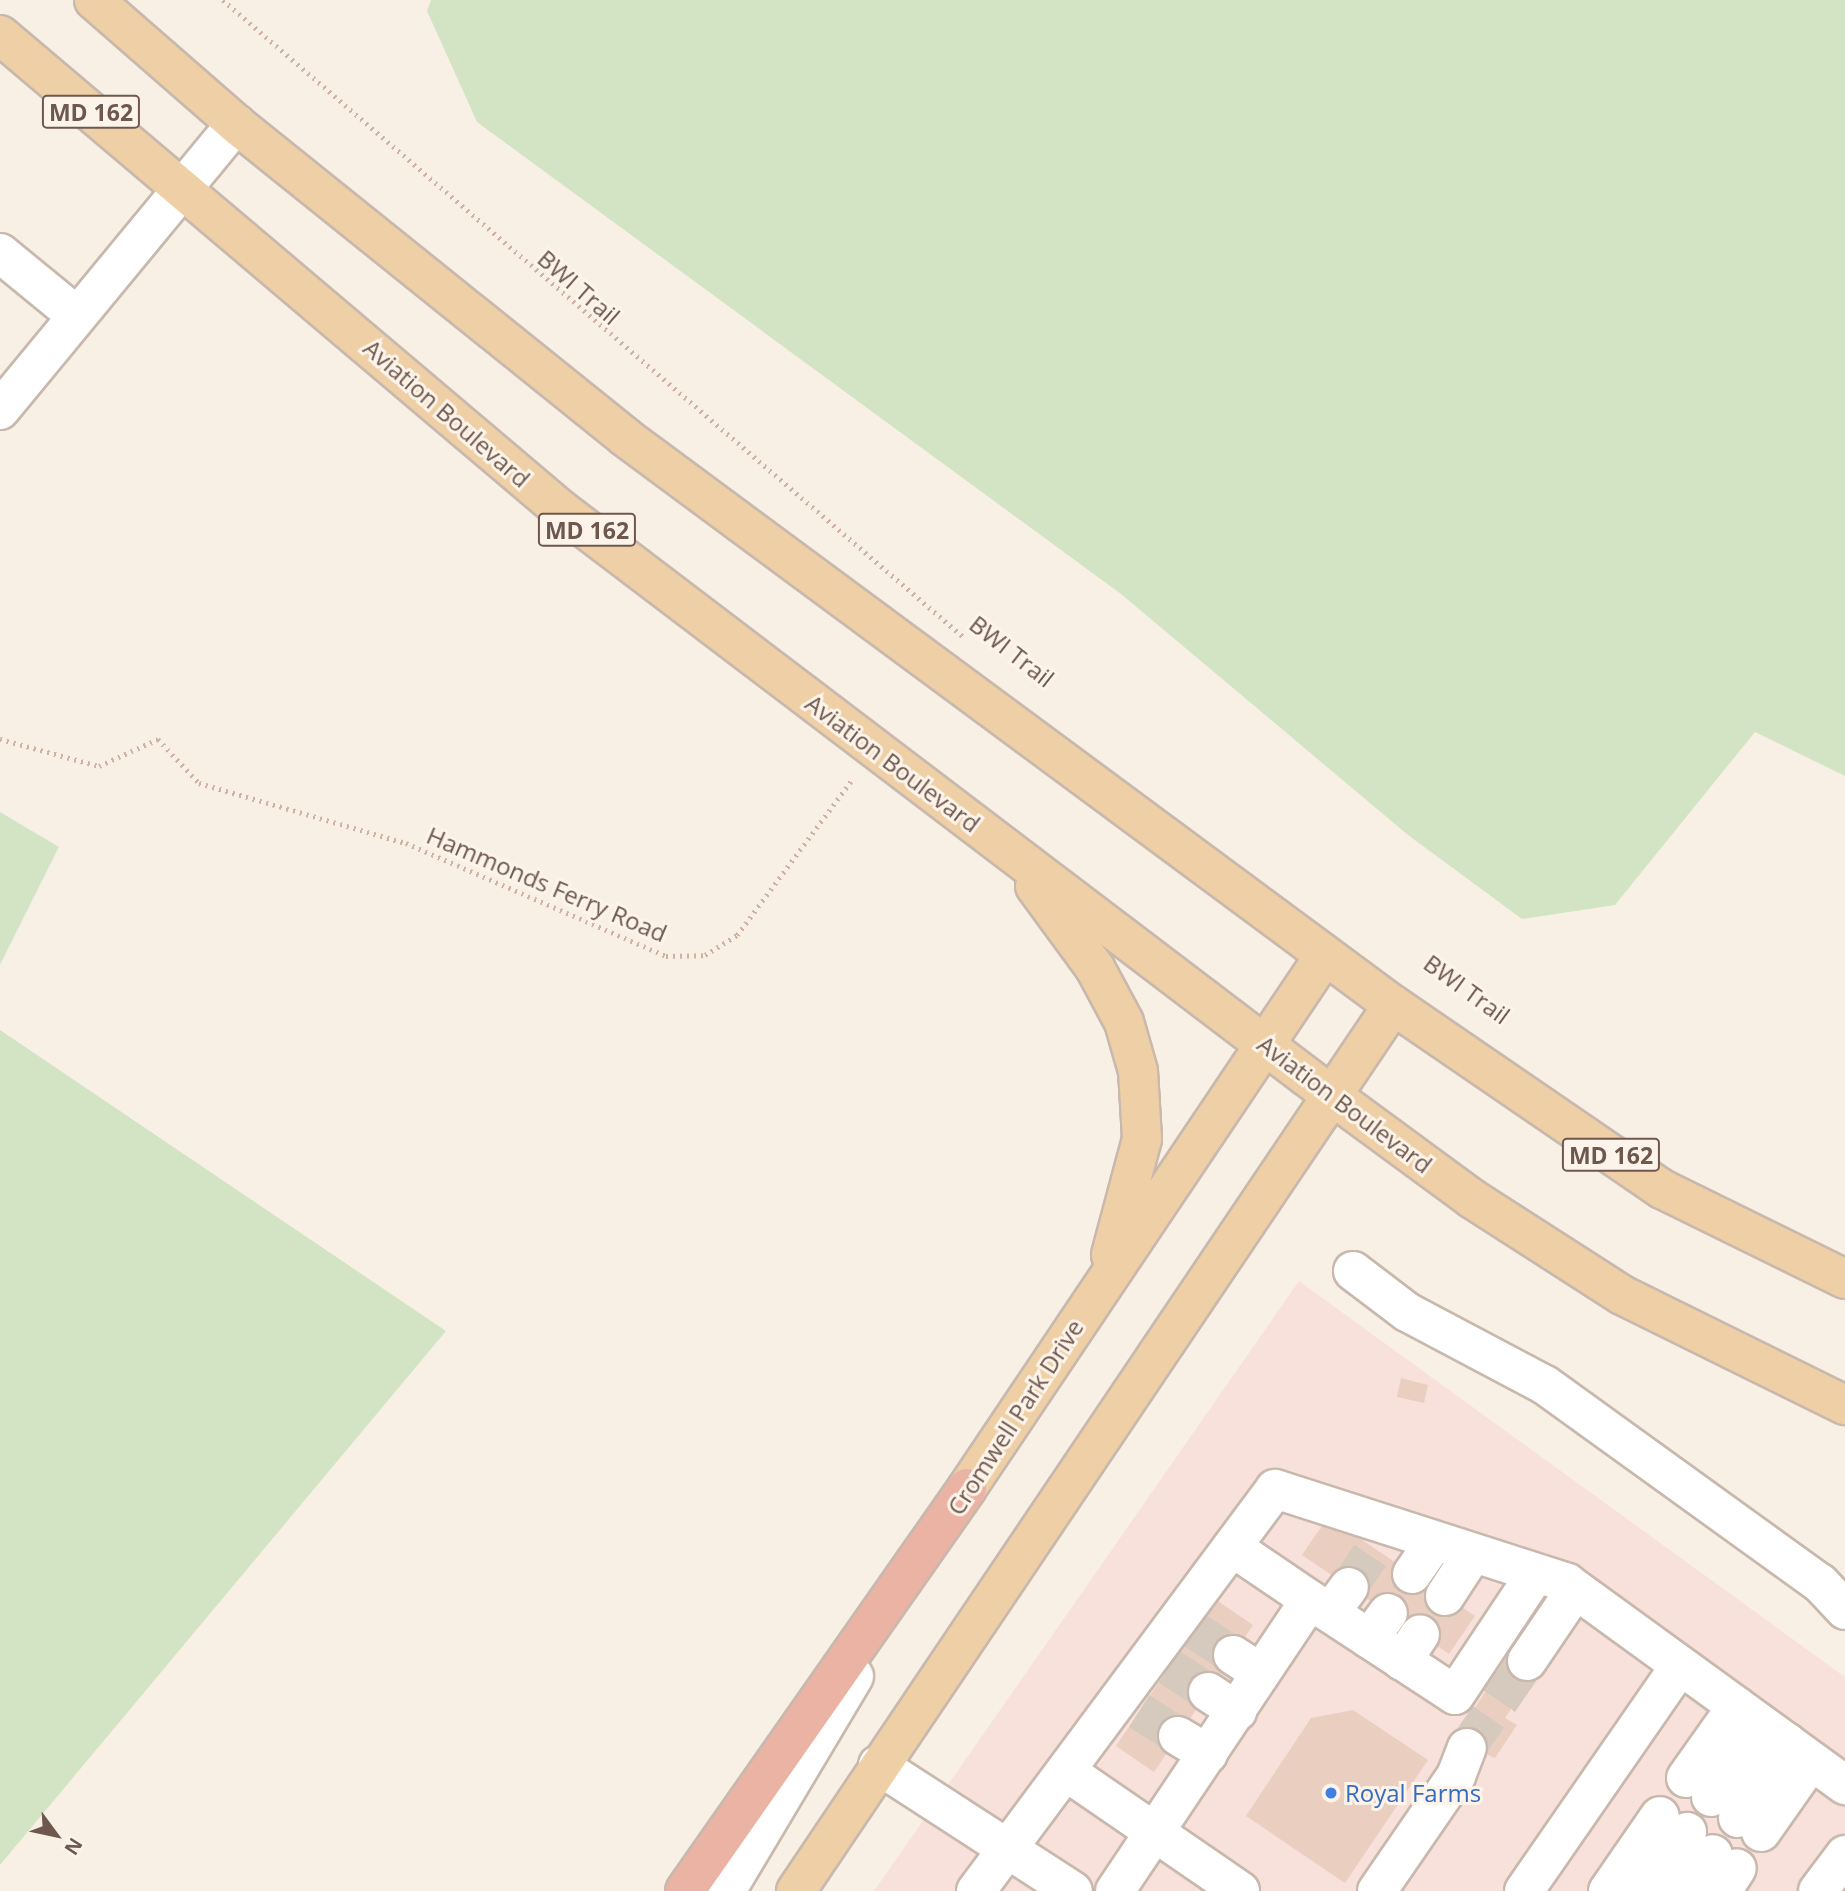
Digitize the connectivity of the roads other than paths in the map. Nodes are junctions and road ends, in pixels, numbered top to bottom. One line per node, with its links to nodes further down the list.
1 (94, 0): 3 (main road, MD 162)
2 (0, 35): 4 (main road, Aviation Boulevard / MD 162)
3 (236, 124): 4 (street); 9 (main road, MD 162)
4 (181, 190): 6 (street); 8 (main road, Aviation Boulevard / MD 162)
5 (0, 253): 6 (street)
6 (77, 316): 7 (street)
7 (0, 410)
8 (1008, 851): 11 (main road, Aviation Boulevard / MD 162); 15 (main road)
9 (1325, 955): 10 (main road, MD 162); 11 (main road, Cromwell Park Drive)
10 (1393, 1005): 12 (main road); 14 (main road, MD 162)
11 (1264, 1045): 12 (main road, Aviation Boulevard / MD 162); 15 (main road, Cromwell Park Drive)
12 (1331, 1095): 16 (main road, Aviation Boulevard / MD 162); 33 (main road)
13 (1353, 1271): 28 (street)
14 (1845, 1279)
15 (1103, 1284): 19 (main road, Cromwell Park Drive)
16 (1716, 1346): 17 (main road, Aviation Boulevard / MD 162); 18 (main road)
17 (1845, 1405)
18 (1845, 1426)
19 (967, 1488): 40 (highway); 41 (street, Cromwell Park Drive)
20 (1435, 1541): 21 (street); 22 (street); 24 (street)
21 (1232, 1547): 27 (street); 34 (street)
22 (1474, 1553): 23 (street); 26 (street)
23 (1535, 1573): 25 (street); 27 (street)
24 (1412, 1574)
25 (1576, 1590): 29 (street); 30 (street)
26 (1444, 1596)
27 (1330, 1600): 36 (street)
28 (1845, 1610)
29 (1527, 1661)
30 (1680, 1665): 31 (street); 48 (street)
31 (1774, 1734): 31 (street); 35 (street)
32 (1467, 1748): 47 (street)
33 (878, 1765): 37 (street); 42 (main road)
34 (1067, 1772): 36 (street); 37 (street)
35 (1845, 1785)
36 (1156, 1833): 45 (street); 46 (street)
37 (1006, 1847): 43 (street); 44 (street)
38 (1704, 1852): 49 (street); 50 (street); 51 (street)
39 (1845, 1854): 52 (street)
40 (685, 1891)
41 (726, 1891)
42 (796, 1891)
43 (976, 1891)
44 (1073, 1891)
45 (1115, 1891)
46 (1240, 1891)
47 (1377, 1891)
48 (1524, 1891)
49 (1608, 1891)
50 (1646, 1891)
51 (1687, 1891)
52 (1818, 1891)

